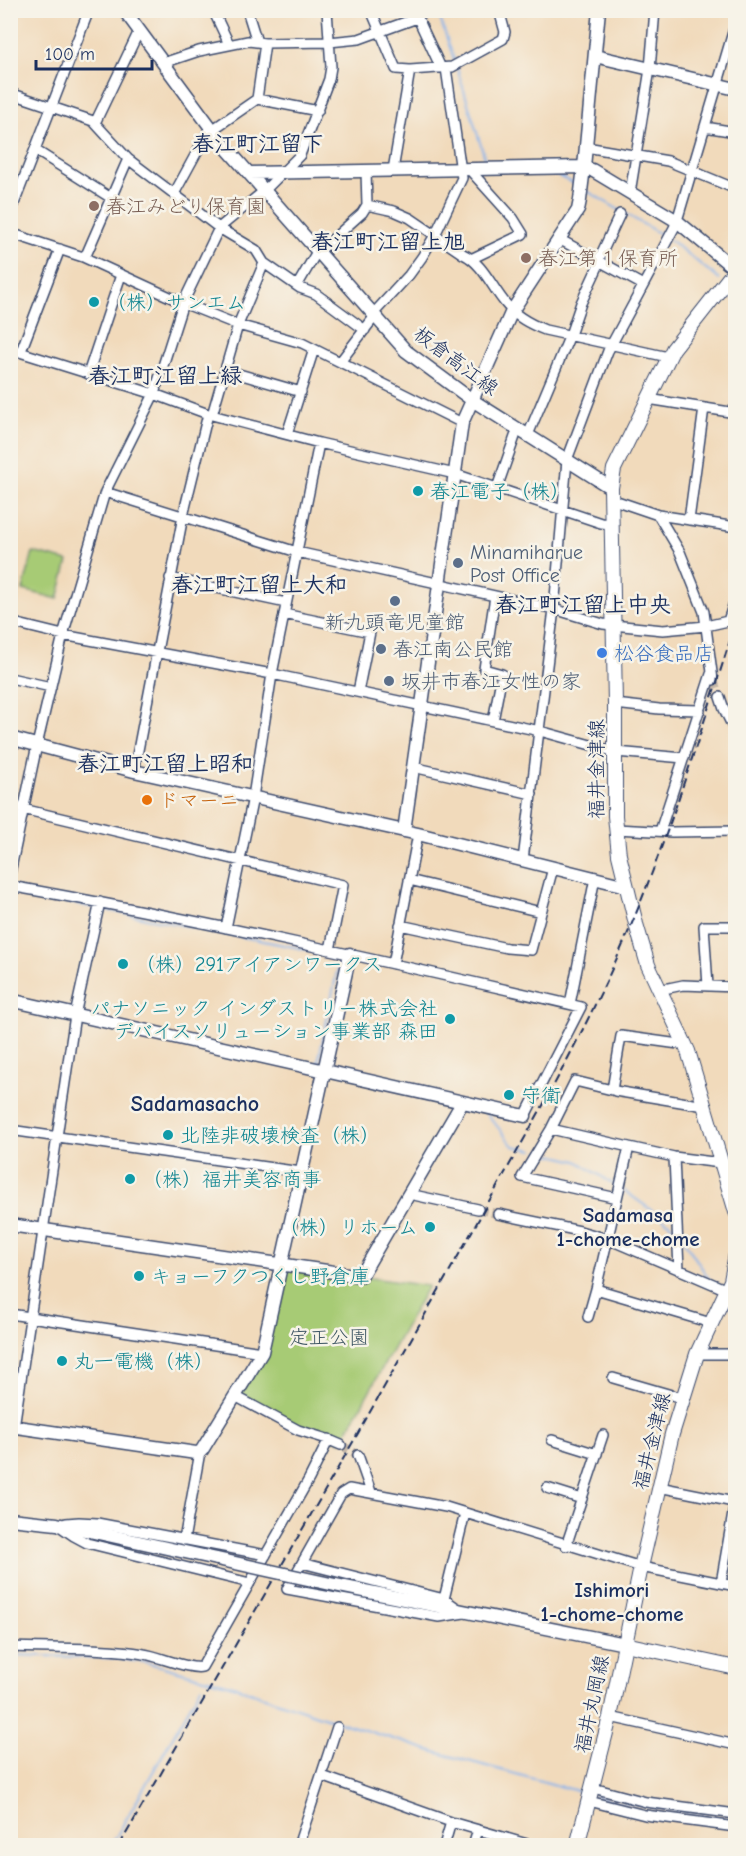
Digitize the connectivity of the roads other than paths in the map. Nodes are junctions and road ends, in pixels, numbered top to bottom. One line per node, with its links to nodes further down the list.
1 (89, 10): 28 (street)
2 (124, 10): 14 (street, 板倉高江線)
3 (213, 10): 18 (street)
4 (247, 10): 17 (street)
5 (327, 10): 16 (street)
6 (371, 10): 15 (street)
7 (444, 10): 8 (street)
8 (453, 10)
9 (499, 10): 21 (street)
10 (599, 10): 19 (street)
11 (655, 10): 22 (street)
12 (416, 14): 15 (street); 21 (street)
13 (735, 22): 24 (street)
14 (139, 30): 20 (street, 板倉高江線); 30 (street)
15 (380, 32): 16 (street); 23 (street)
16 (329, 42): 17 (street); 29 (street)
17 (261, 43): 18 (street); 27 (street)
18 (229, 44): 20 (street)
19 (595, 56): 22 (street); 34 (street)
20 (163, 63): 32 (street, 板倉高江線)
21 (444, 68): 23 (street); 39 (street)
22 (650, 69): 24 (street); 36 (street)
23 (410, 70): 40 (street)
24 (718, 85): 25 (street); 31 (street)
25 (735, 89)
26 (10, 93): 28 (street)
27 (257, 99): 29 (street); 32 (street)
28 (52, 107): 30 (street); 35 (street)
29 (318, 111): 43 (street)
30 (95, 123): 37 (street)
31 (705, 127): 33 (street); 42 (street)
32 (211, 129): 44 (street, 板倉高江線); 48 (street)
33 (735, 132)
34 (586, 147): 36 (street); 38 (street)
35 (35, 150): 49 (street); 51 (street)
36 (637, 155): 42 (street); 47 (street)
37 (128, 159): 48 (street); 49 (street)
38 (584, 166): 39 (street); 47 (street); 57 (street)
39 (465, 168): 40 (street); 56 (street); 61 (street)
40 (393, 170): 41 (street)
41 (366, 171): 43 (street); 50 (street)
42 (692, 171): 45 (street); 53 (street)
43 (283, 172): 44 (street); 46 (street)
44 (250, 173): 46 (street, 板倉高江線)
45 (735, 189)
46 (264, 191): 54 (street); 59 (street, 板倉高江線)
47 (630, 193): 53 (street)
48 (174, 194): 54 (street)
49 (111, 198): 60 (street)
50 (367, 205): 56 (street); 59 (street)
51 (10, 214)
52 (620, 214): 62 (street)
53 (677, 221): 64 (street); 66 (street)
54 (219, 228): 63 (street); 68 (street)
55 (10, 233): 58 (street)
56 (435, 235): 61 (street); 70 (street)
57 (560, 239): 62 (street); 69 (street)
58 (60, 249): 60 (street); 77 (street)
59 (318, 252): 67 (street); 70 (street, 板倉高江線)
60 (83, 257): 65 (street)
61 (473, 258): 69 (street)
62 (599, 261): 66 (street); 73 (street)
63 (264, 263): 67 (street); 71 (street)
64 (735, 269): 78 (main road, 福井金津線)
65 (121, 275): 68 (street); 81 (street)
66 (643, 285): 74 (street)
67 (297, 286): 72 (street)
68 (183, 303): 71 (street); 83 (street)
69 (512, 311): 73 (street); 85 (street)
70 (374, 315): 72 (street); 85 (street, 板倉高江線)
71 (238, 325): 76 (street); 80 (street)
72 (365, 330): 79 (street)
73 (570, 335): 74 (street); 90 (street)
74 (612, 344): 78 (street); 93 (street)
75 (10, 349): 77 (street)
76 (314, 349): 79 (street); 82 (street)
77 (21, 351): 81 (street)
78 (668, 357): 84 (main road, 福井金津線)
79 (340, 362): 89 (street)
80 (225, 370): 82 (street); 88 (street)
81 (88, 374): 83 (street)
82 (301, 392): 91 (street)
83 (154, 394): 88 (street); 96 (street)
84 (648, 399): 86 (street); 97 (main road, 福井金津線)
85 (472, 400): 89 (street); 90 (street, 板倉高江線)
86 (704, 408): 87 (street); 101 (street)
87 (735, 414)
88 (210, 415): 91 (street); 100 (street)
89 (462, 423): 94 (street)
90 (523, 432): 93 (street, 板倉高江線); 95 (street)
91 (287, 434): 92 (street)
92 (319, 443): 94 (street); 104 (street)
93 (567, 460): 97 (street, 板倉高江線); 98 (street)
94 (454, 474): 95 (street); 106 (street)
95 (497, 488): 98 (street)
96 (105, 492): 100 (street); 115 (street)
97 (611, 494): 99 (street); 102 (main road, 福井金津線)
98 (562, 510): 102 (street); 110 (street)
99 (658, 515): 101 (street); 114 (street)
100 (183, 516): 104 (street); 105 (street)
101 (689, 520): 103 (street)
102 (612, 524): 113 (main road, 福井金津線)
103 (735, 527)
104 (297, 552): 106 (street); 109 (street)
105 (170, 579): 109 (street); 116 (street)
106 (439, 583): 107 (street); 123 (street)
107 (495, 596): 110 (street); 125 (street)
108 (735, 597): 114 (street)
109 (286, 603): 111 (street)
110 (554, 609): 113 (street); 126 (street)
111 (284, 614): 117 (street); 120 (street)
112 (10, 622): 115 (street)
113 (613, 626): 114 (street); 122 (main road, 福井金津線)
114 (706, 626): 124 (street)
115 (63, 635): 116 (street); 119 (street)
116 (156, 652): 117 (street); 133 (street)
117 (272, 674): 120 (street); 135 (street)
118 (10, 678): 119 (street)
119 (51, 687): 129 (street)
120 (357, 692): 123 (street)
121 (720, 697): 127 (street)
122 (615, 704): 124 (street); 130 (main road, 福井金津線)
123 (422, 706): 125 (street); 132 (street)
124 (700, 710): 131 (street)
125 (493, 721): 126 (street)
126 (540, 731): 130 (street); 134 (street)
127 (735, 733)
128 (10, 738): 129 (street)
129 (37, 745): 133 (street); 137 (street)
130 (616, 752): 131 (street); 138 (main road, 福井金津線)
131 (684, 759): 140 (street)
132 (413, 767): 134 (street); 139 (street)
133 (134, 771): 135 (street)
134 (532, 794): 144 (street)
135 (253, 797): 139 (street); 143 (street)
136 (10, 806): 137 (street)
137 (23, 809): 143 (street); 146 (street)
138 (616, 829): 140 (street); 150 (main road, 福井金津線)
139 (404, 831): 142 (street)
140 (660, 831): 141 (street)
141 (735, 831)
142 (418, 834): 144 (street); 148 (street)
143 (239, 860): 155 (street); 156 (street)
144 (523, 860): 145 (street)
145 (553, 868): 147 (street); 152 (street)
146 (10, 873)
147 (595, 878): 150 (street); 163 (street)
148 (409, 880): 152 (street); 153 (street)
149 (10, 886): 151 (street)
150 (626, 886): 161 (main road, 福井金津線)
151 (100, 902): 155 (street); 164 (street)
152 (542, 912): 153 (street)
153 (400, 925): 158 (street)
154 (735, 926): 159 (street)
155 (226, 928): 156 (street)
156 (330, 950): 157 (street)
157 (350, 954): 158 (street); 166 (street)
158 (393, 964): 163 (street)
159 (708, 986): 160 (street); 161 (street)
160 (735, 987)
161 (659, 990): 165 (main road, 福井金津線)
162 (10, 1000): 164 (street)
163 (570, 1004): 170 (street)
164 (75, 1014): 166 (street); 173 (street)
165 (686, 1045): 169 (main road, 福井金津線); 171 (street)
166 (324, 1071): 168 (street); 177 (street)
167 (615, 1091): 169 (street)
168 (462, 1103): 170 (street); 178 (street)
169 (705, 1106): 176 (main road, 福井金津線)
170 (525, 1116)
171 (551, 1129): 174 (street); 179 (street)
172 (10, 1130): 173 (street)
173 (57, 1137): 177 (street); 184 (street)
174 (629, 1147): 175 (street); 179 (street)
175 (674, 1158): 176 (street); 188 (street)
176 (729, 1164): 181 (main road, 福井金津線)
177 (301, 1172): 187 (street)
178 (409, 1194): 180 (street); 187 (street)
179 (617, 1198): 185 (street)
180 (478, 1209)
181 (735, 1212)
182 (498, 1214): 185 (street)
183 (10, 1225): 184 (street)
184 (44, 1230): 187 (street); 192 (street)
185 (608, 1239): 188 (street); 189 (street)
186 (735, 1254): 190 (main road, 福井金津線)
187 (280, 1265): 195 (street)
188 (679, 1270): 190 (street)
189 (596, 1289): 193 (street); 194 (street)
190 (731, 1292): 194 (main road, 福井金津線)
191 (10, 1314): 192 (street)
192 (31, 1317): 195 (street); 201 (street)
193 (588, 1317)
194 (711, 1323): 196 (main road, 福井金津線)
195 (262, 1352): 199 (street)
196 (697, 1354): 197 (street); 200 (main road, 福井金津線)
197 (735, 1354)
198 (613, 1378): 200 (street)
199 (235, 1396): 203 (street); 206 (street)
200 (682, 1398): 209 (main road, 福井金津線)
201 (12, 1426): 206 (street)
202 (603, 1435): 207 (street)
203 (329, 1439): 205 (street); 219 (street)
204 (552, 1440): 207 (street)
205 (341, 1445)
206 (200, 1452): 217 (street)
207 (597, 1454): 212 (street)
208 (358, 1455): 211 (street)
209 (659, 1487): 213 (street); 221 (main road, 福井金津線)
210 (547, 1488): 212 (street)
211 (371, 1492): 214 (street); 220 (street)
212 (582, 1499): 218 (street)
213 (735, 1499): 223 (street)
214 (465, 1513): 218 (street); 225 (street)
215 (10, 1519): 216 (street)
216 (58, 1525): 217 (street); 222 (street); 226 (street, bridge)
217 (184, 1540): 219 (street)
218 (566, 1546): 221 (street)
219 (266, 1555): 222 (street)
220 (302, 1563): 225 (street); 226 (street)
221 (640, 1567): 223 (street); 227 (main road, 福井金津線)
222 (250, 1583): 228 (street)
223 (721, 1583): 224 (street)
224 (735, 1586)
225 (444, 1599): 226 (street)
226 (464, 1613): 227 (street)
227 (625, 1644): 229 (main road, 福井丸岡線); 230 (main road, 福井丸岡線)
228 (10, 1647)
229 (735, 1668)
230 (610, 1718): 232 (street); 234 (main road, 福井丸岡線)
231 (337, 1727): 233 (street)
232 (735, 1745)
233 (322, 1776): 236 (street); 239 (street)
234 (591, 1795): 235 (street); 237 (street); 243 (main road, 福井丸岡線)
235 (735, 1814)
236 (451, 1822): 238 (street); 240 (street)
237 (735, 1827)
238 (478, 1830): 241 (street); 242 (street)
239 (298, 1845)
240 (444, 1845)
241 (473, 1845)
242 (534, 1845)
243 (577, 1845)

